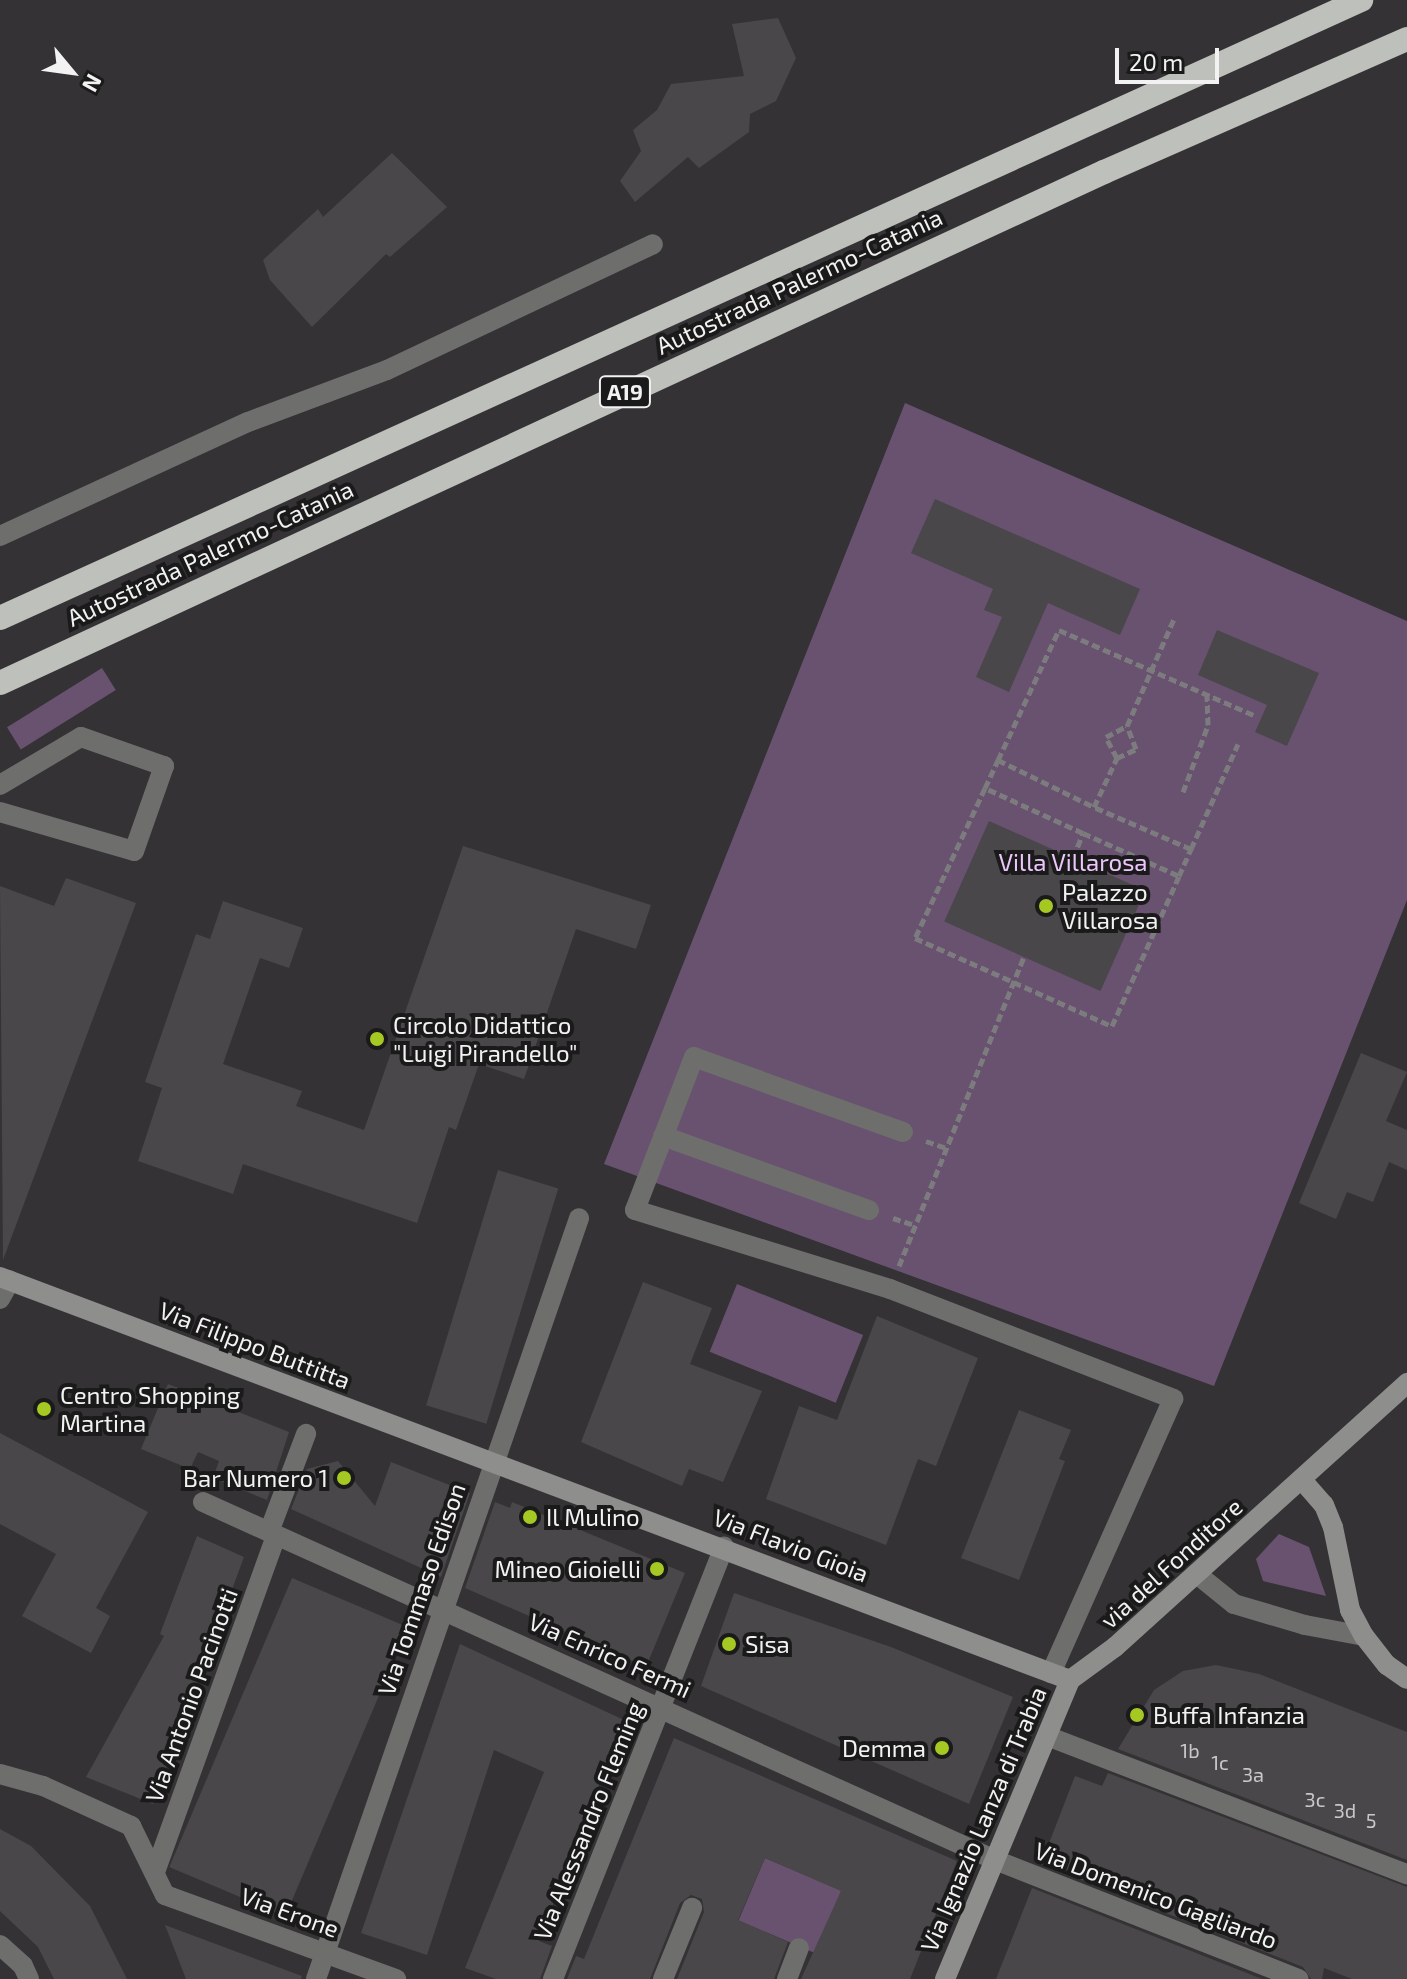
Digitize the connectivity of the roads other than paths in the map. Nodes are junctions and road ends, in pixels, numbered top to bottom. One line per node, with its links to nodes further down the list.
1 (1361, 0): 5 (highway, Autostrada Palermo-Catania / A19)
2 (1407, 39): 6 (highway, Autostrada Palermo-Catania / A19)
3 (653, 244): 4 (street)
4 (0, 536)
5 (0, 618)
6 (0, 683)
7 (0, 785): 8 (street)
8 (0, 812)
9 (903, 1132): 10 (street)
10 (663, 1136): 11 (street); 24 (street)
11 (869, 1210)
12 (579, 1218): 16 (street, Via Tommaso Edison)
13 (3, 1286): 16 (main road, Via Filippo Buttitta)
14 (1407, 1383): 17 (main road, via del Fonditore)
15 (306, 1434): 19 (street, Via Antonio Pacinotti)
16 (492, 1462): 20 (main road, Via Flavio Gioia); 22 (street, Via Tommaso Edison)
17 (1302, 1480): 21 (main road, via del Fonditore); 23 (main road)
18 (203, 1502): 19 (street, Via Enrico Fermi)
19 (272, 1534): 22 (street, Via Enrico Fermi); 30 (street, Via Antonio Pacinotti)
20 (724, 1547): 24 (main road, Via Flavio Gioia); 26 (street, Via Alessandro Fleming)
21 (1198, 1575): 23 (street); 24 (main road, via del Fonditore)
22 (442, 1610): 26 (street, Via Enrico Fermi); 35 (street, Via Tommaso Edison)
23 (1364, 1636): 25 (main road)
24 (1061, 1676): 27 (main road, Via Ignazio Lanza di Trabia)
25 (1407, 1679)
26 (662, 1706): 29 (street, Via Enrico Fermi); 39 (street, Via Alessandro Fleming)
27 (1047, 1736): 29 (main road, Via Ignazio Lanza di Trabia); 31 (street)
28 (0, 1774): 30 (street)
29 (995, 1860): 42 (main road, Via Ignazio Lanza di Trabia); 43 (street, Via Domenico Gagliardo)
30 (155, 1872): 35 (street, Via Erone)
31 (1407, 1874)
32 (692, 1908): 40 (street)
33 (0, 1945): 36 (street)
34 (799, 1948): 41 (street)
35 (325, 1953): 37 (street, Via Tommaso Edison); 38 (street, Via Erone)
36 (29, 1979)
37 (316, 1979)
38 (396, 1979)
39 (553, 1979)
40 (663, 1979)
41 (787, 1979)
42 (945, 1979)
43 (1298, 1979)

